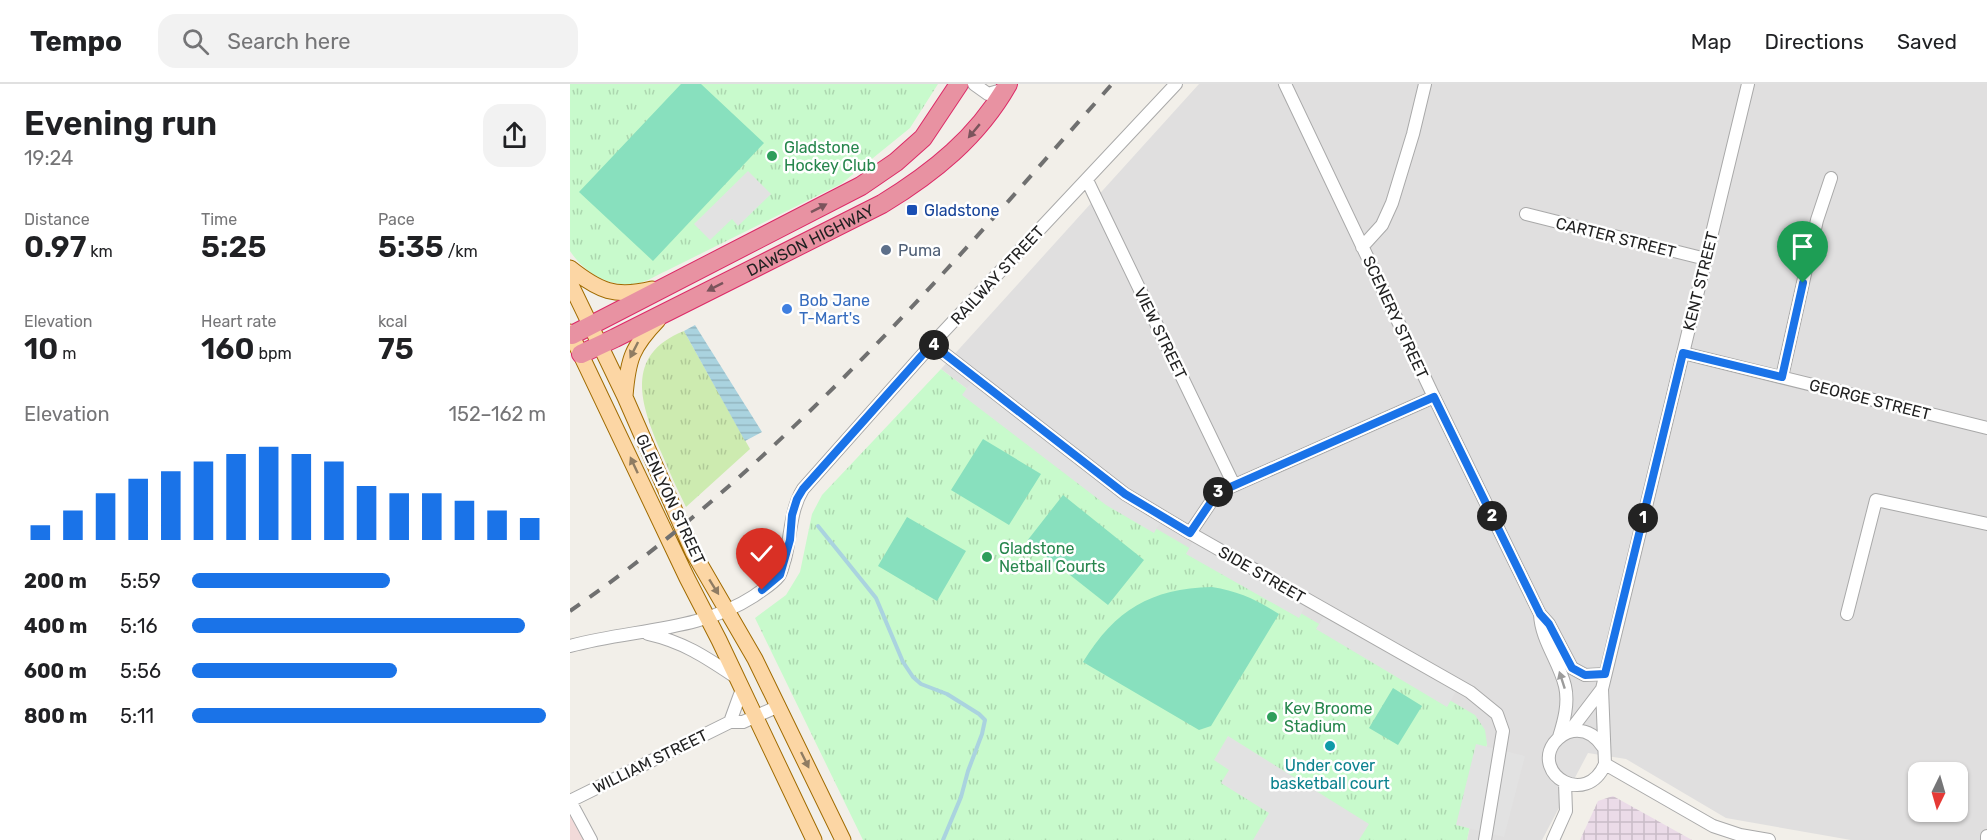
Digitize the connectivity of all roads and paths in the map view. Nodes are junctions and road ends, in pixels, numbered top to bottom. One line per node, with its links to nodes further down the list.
1 (960, 84): 15 (highway, DAWSON HIGHWAY, one-way to 1)
2 (974, 84): 7 (street)
3 (1176, 84): 9 (street, RAILWAY STREET)
4 (1285, 84): 11 (street, SCENERY STREET)
5 (1425, 84): 11 (street)
6 (1748, 84): 12 (street, KENT STREET)
7 (1007, 87): 16 (highway, DAWSON HIGHWAY, one-way to 16)
8 (1831, 178): 23 (street)
9 (1087, 180): 19 (street, RAILWAY STREET); 27 (street, VIEW STREET)
10 (1527, 214): 12 (street, CARTER STREET)
11 (1362, 247): 25 (street, SCENERY STREET)
12 (1706, 259): 21 (street, KENT STREET)
13 (570, 268): 15 (main road)
14 (570, 283): 17 (main road, GLENLYON STREET)
15 (676, 283): 17 (highway, DAWSON HIGHWAY)
16 (665, 313): 20 (highway, DAWSON HIGHWAY); 24 (main road, one-way to 24)
17 (591, 325): 18 (highway, DAWSON HIGHWAY); 20 (main road, GLENLYON STREET)
18 (571, 334): 22 (main road, GLENLYON STREET)
19 (932, 344): 29 (street, SIDE STREET); 30 (street, RAILWAY STREET)
20 (600, 345): 22 (highway, DAWSON HIGHWAY); 24 (main road, GLENLYON STREET)
21 (1683, 353): 23 (street, GEORGE STREET); 36 (street, KENT STREET)
22 (575, 356): 33 (main road, GLENLYON STREET, one-way to 22)
23 (1782, 377): 26 (street, GEORGE STREET)
24 (625, 397): 30 (main road, GLENLYON STREET, one-way to 30)
25 (1434, 397): 27 (street); 31 (street, SCENERY STREET)
26 (1987, 428)
27 (1234, 485): 29 (street)
28 (1987, 525): 32 (street)
29 (1190, 533): 51 (street, SIDE STREET)
30 (728, 610): 33 (street, RAILWAY STREET); 39 (main road, GLENLYON STREET)
31 (1540, 614): 36 (street, SCENERY STREET); 43 (street, SCENERY STREET, one-way to 31)
32 (1847, 614)
33 (707, 618): 34 (street, RAILWAY STREET); 37 (main road, GLENLYON STREET)
34 (637, 632): 35 (street, RAILWAY STREET); 37 (street)
35 (570, 646)
36 (1605, 674): 38 (street, KENT STREET)
37 (739, 684): 40 (main road, GLENLYON STREET); 41 (street)
38 (1602, 689): 42 (street, KENT STREET); 44 (street, KENT STREET)
39 (779, 706): 40 (street, WILLIAM STREET); 50 (main road, GLENLYON STREET, one-way to 50)
40 (755, 717): 41 (street, WILLIAM STREET); 49 (main road, GLENLYON STREET)
41 (730, 722): 47 (street, WILLIAM STREET)
42 (1570, 731): 43 (street); 44 (street)
43 (1559, 737): 46 (street)
44 (1603, 747): 45 (street)
45 (1605, 764): 46 (street); 53 (street)
46 (1565, 783): 52 (street)
47 (570, 801): 48 (street)
48 (591, 840)
49 (814, 840)
50 (843, 840)
51 (1485, 840)
52 (1553, 840)
53 (1769, 840)

